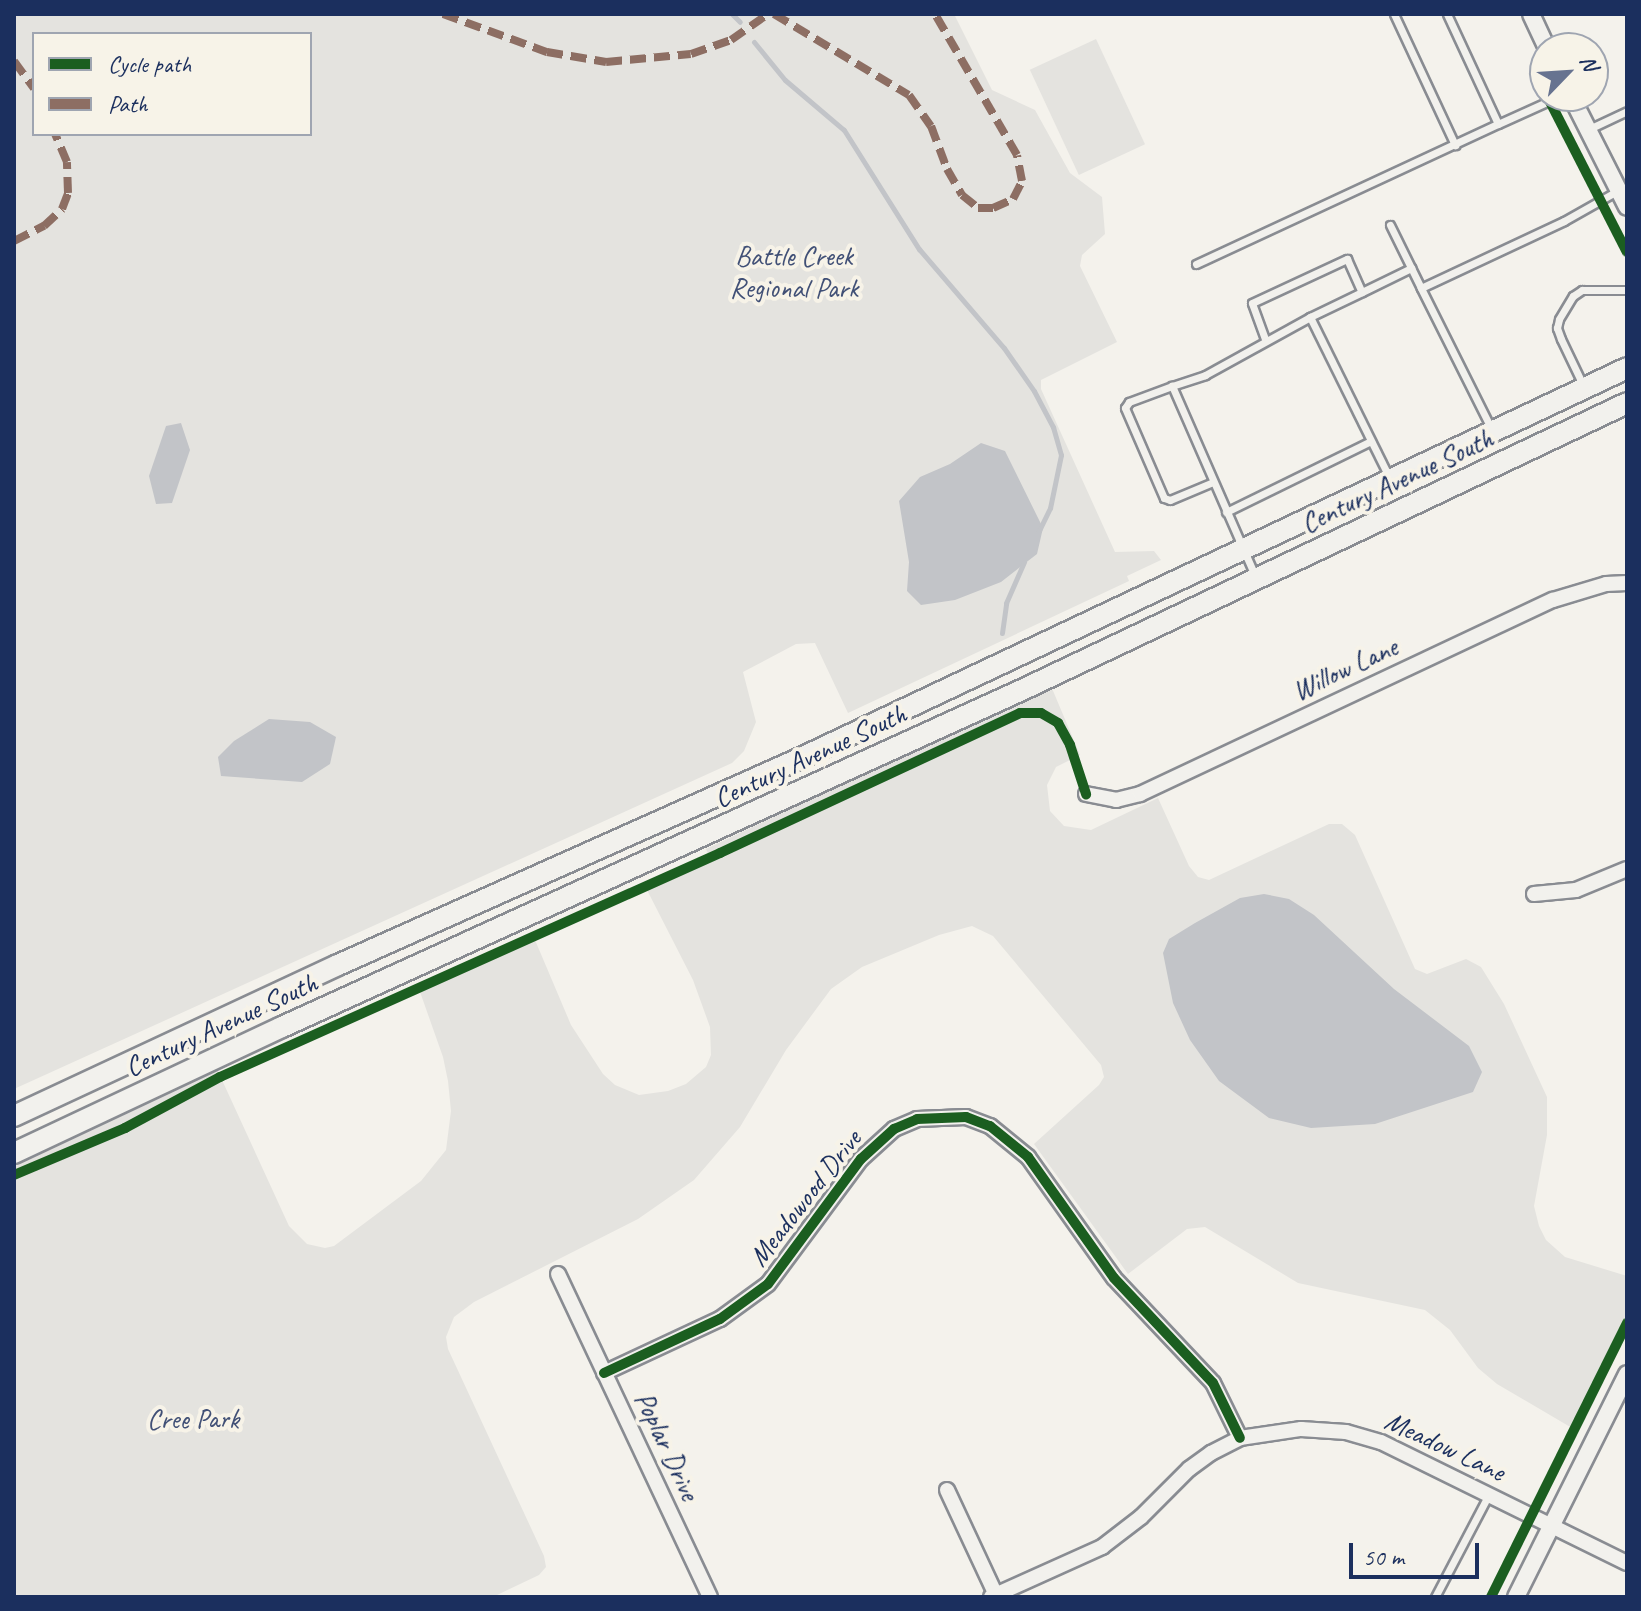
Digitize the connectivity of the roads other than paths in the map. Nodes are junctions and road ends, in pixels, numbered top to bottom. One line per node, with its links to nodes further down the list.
1 (1394, 14): 8 (lane)
2 (1447, 14): 6 (lane)
3 (1529, 110): 6 (lane)
4 (1627, 111): 7 (lane)
5 (1579, 112): 7 (street)
6 (1498, 124): 8 (lane)
7 (1588, 129): 9 (street)
8 (1455, 145): 12 (lane)
9 (1619, 190): 10 (street); 14 (lane)
10 (1627, 207)
11 (1390, 225): 13 (lane)
12 (1196, 264)
13 (1411, 268): 14 (lane); 16 (lane)
14 (1421, 288): 23 (lane)
15 (1627, 290): 21 (lane)
16 (1362, 292): 17 (lane); 18 (lane)
17 (1310, 317): 18 (lane); 24 (lane)
18 (1265, 339): 20 (lane)
19 (1627, 368): 21 (main road, Century Avenue South)
20 (1172, 386): 26 (lane); 26 (lane)
21 (1584, 387): 23 (main road, Century Avenue South)
22 (1627, 403): 29 (main road, Century Avenue South)
23 (1493, 430): 25 (main road, Century Avenue South)
24 (1371, 441): 25 (lane); 27 (lane)
25 (1390, 479): 28 (main road, Century Avenue South)
26 (1213, 482): 27 (lane)
27 (1226, 512): 28 (lane)
28 (1242, 549): 29 (lane); 34 (main road, Century Avenue South)
29 (1256, 578): 35 (main road, Century Avenue South)
30 (1627, 583): 31 (street, Willow Lane)
31 (1086, 794)
32 (1627, 869): 33 (street)
33 (1534, 894)
34 (14, 1116)
35 (14, 1153)
36 (558, 1274): 37 (street, Poplar Drive)
37 (604, 1373): 39 (street, Meadowood Drive); 45 (street, Poplar Drive)
38 (1627, 1374): 42 (street)
39 (1240, 1438): 41 (street, Meadow Lane); 44 (street, Meadow Lane)
40 (947, 1490): 44 (street)
41 (1489, 1494): 42 (street, Meadow Lane); 46 (lane)
42 (1552, 1526): 43 (street, Meadow Lane); 47 (street)
43 (1627, 1563)
44 (993, 1596)
45 (710, 1597)
46 (1435, 1597)
47 (1516, 1597)

